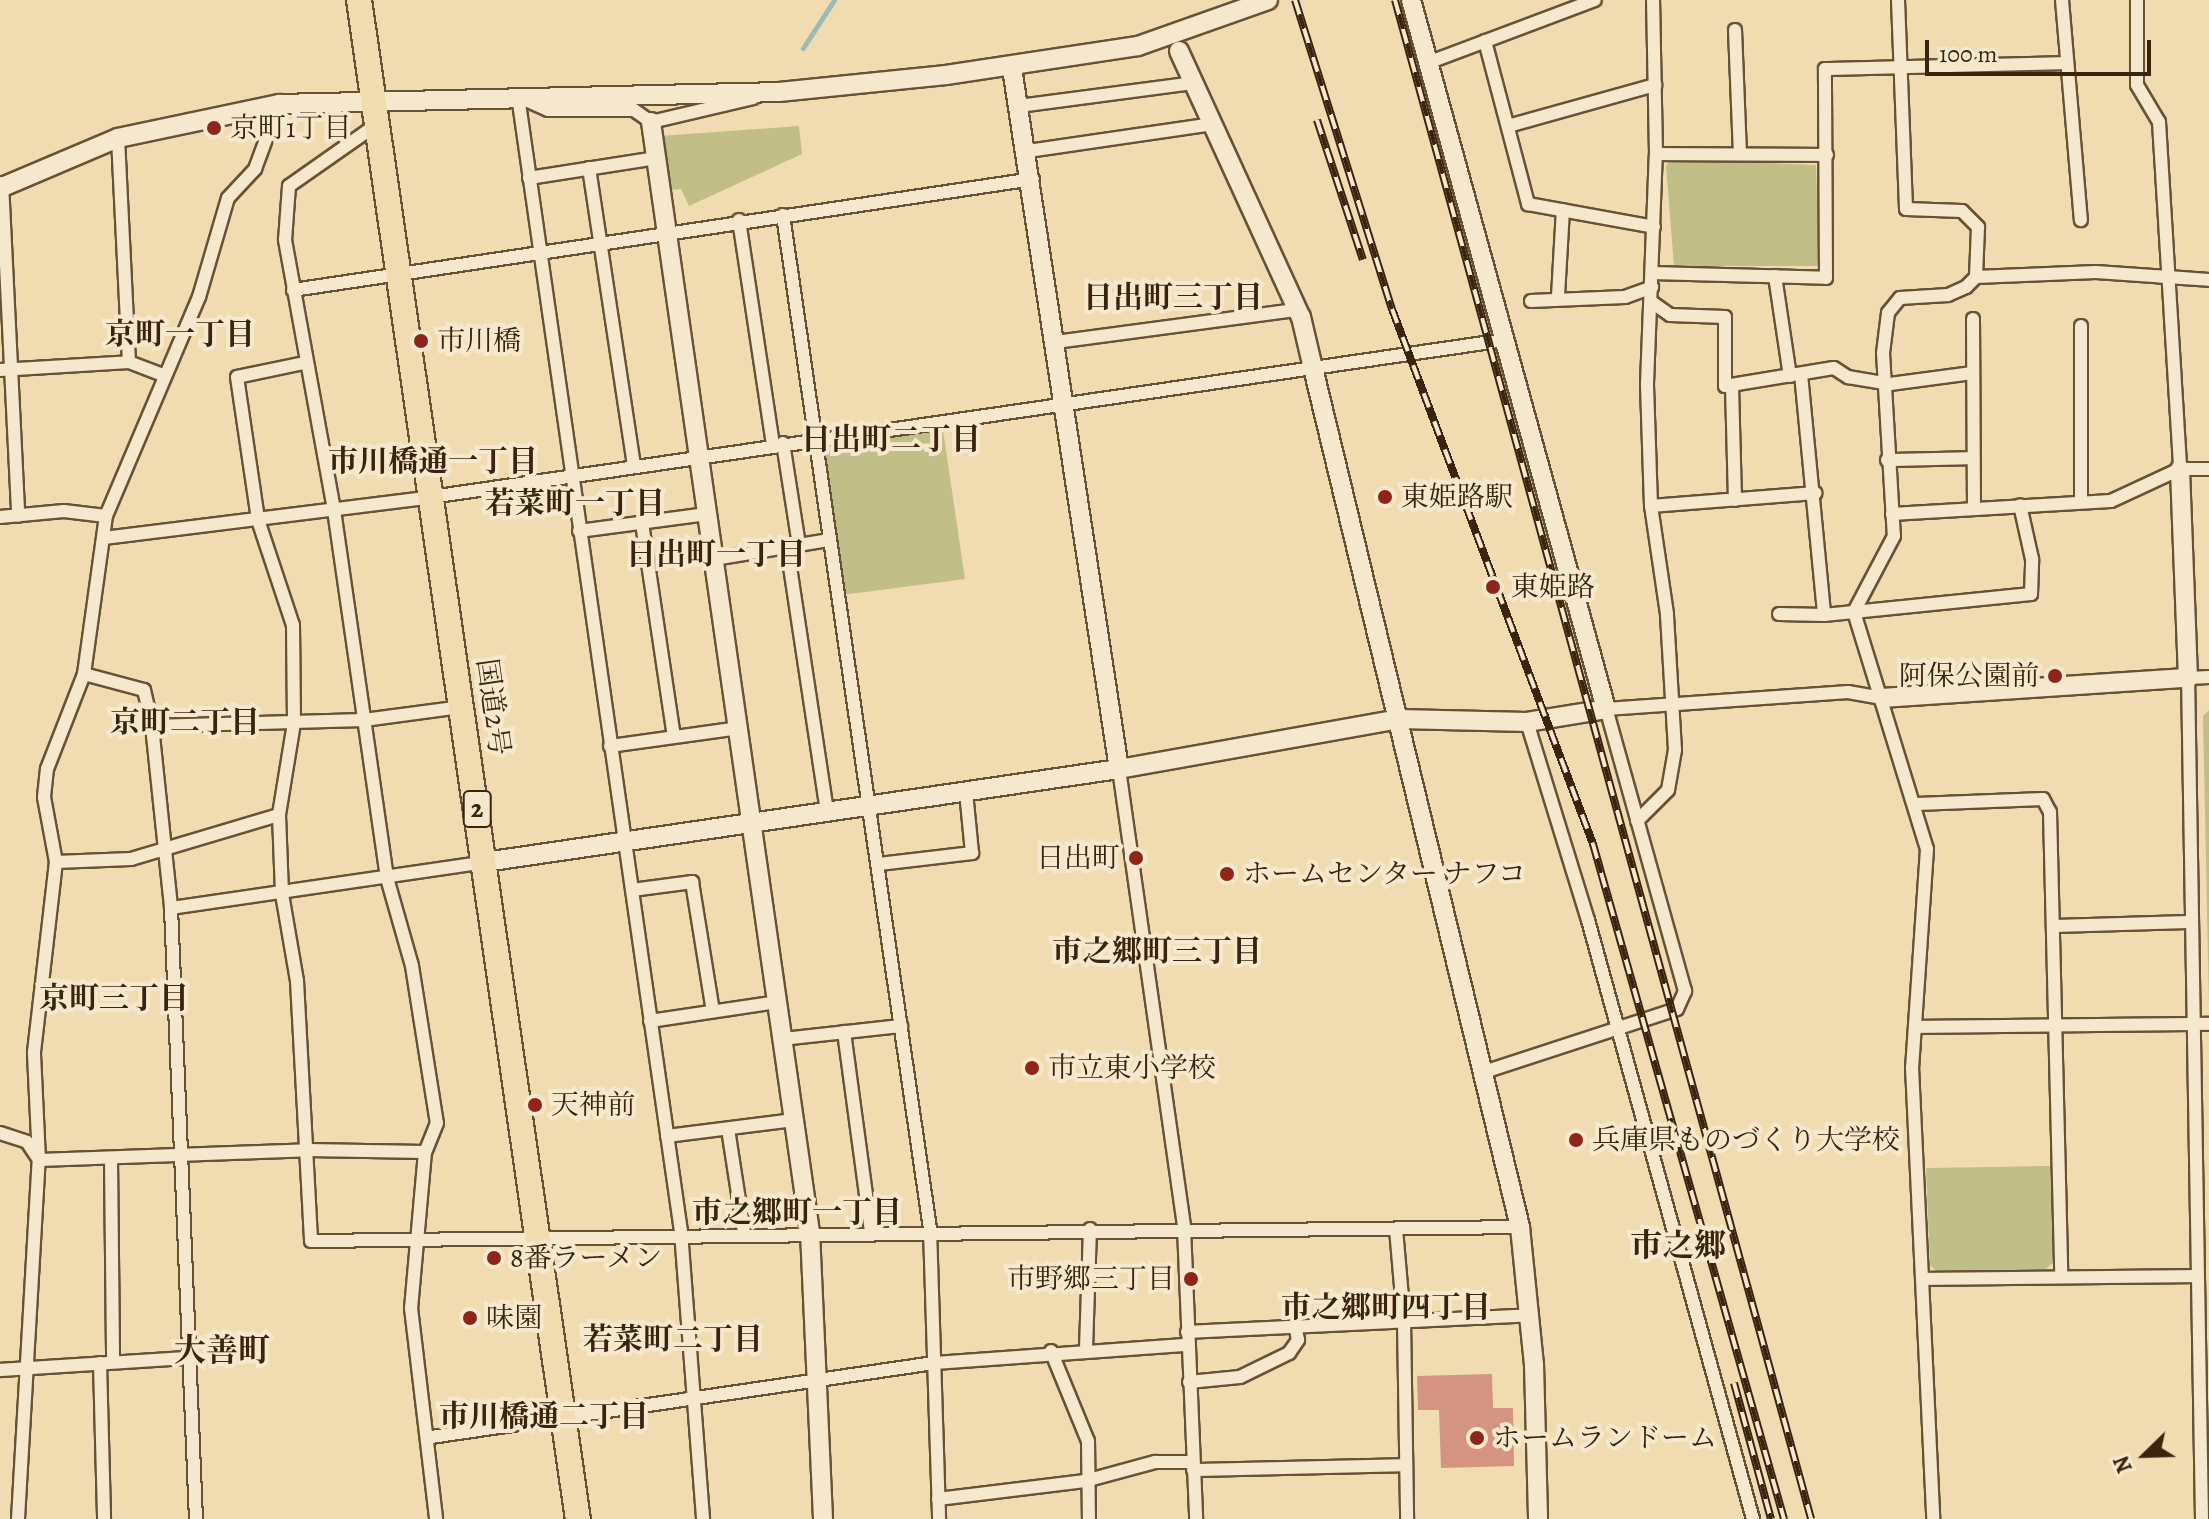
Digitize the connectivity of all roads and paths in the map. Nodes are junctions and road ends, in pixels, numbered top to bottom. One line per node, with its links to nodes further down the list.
1 (359, 0): 20 (highway, 国道2号 / 2)
2 (1268, 0): 14 (street)
3 (1411, 0): 12 (street)
4 (1595, 0): 10 (street)
5 (1653, 0): 17 (street)
6 (1898, 0): 15 (street)
7 (2062, 0): 13 (street)
8 (2137, 0): 47 (street)
9 (1735, 30): 30 (street)
10 (1485, 41): 12 (street); 26 (street)
11 (1179, 51): 16 (street)
12 (1430, 62): 59 (street)
13 (2063, 63): 15 (street); 40 (street)
14 (1012, 68): 18 (street); 22 (street)
15 (1896, 68): 31 (street); 49 (street)
16 (1194, 83): 22 (street); 24 (street)
17 (1655, 85): 26 (street); 29 (street)
18 (779, 92): 19 (street); 23 (street)
19 (518, 96): 20 (street); 23 (street); 34 (street)
20 (372, 100): 21 (street); 25 (highway, 国道2号 / 2)
21 (279, 104): 27 (street); 66 (street)
22 (1019, 106): 28 (street)
23 (651, 122): 32 (street)
24 (1213, 124): 28 (street); 56 (street)
25 (376, 125): 45 (highway, 国道2号 / 2); 52 (street)
26 (1508, 126): 37 (street)
27 (118, 138): 36 (street); 61 (street)
28 (1028, 151): 35 (street)
29 (1656, 154): 30 (street); 41 (street)
30 (1740, 154): 31 (street)
31 (1827, 155): 48 (street)
32 (656, 158): 33 (street); 42 (street)
33 (589, 168): 34 (street); 43 (street)
34 (529, 178): 44 (street)
35 (1033, 179): 38 (street); 60 (street)
36 (1, 184): 64 (street)
37 (1563, 210): 41 (street); 53 (street)
38 (783, 215): 39 (street); 71 (street)
39 (739, 220): 42 (street); 72 (street)
40 (2081, 220)
41 (1654, 227): 46 (street)
42 (667, 232): 43 (street); 73 (street)
43 (599, 241): 44 (street); 76 (street)
44 (539, 249): 45 (street); 79 (street)
45 (400, 272): 52 (street); 81 (highway, 国道2号 / 2)
46 (1652, 273): 48 (street); 51 (street)
47 (2170, 275): 49 (street); 50 (street); 77 (street)
48 (1775, 276): 67 (street)
49 (1976, 277): 68 (street)
50 (2209, 280)
51 (1652, 287): 53 (street); 55 (street)
52 (293, 290): 62 (street)
53 (1558, 296): 54 (street)
54 (1531, 301)
55 (1653, 303): 69 (street); 85 (street)
56 (1297, 310): 60 (street); 63 (street)
57 (1973, 319): 65 (street)
58 (2081, 326): 83 (street)
59 (1504, 340): 63 (street); 109 (street)
60 (1056, 342): 70 (street)
61 (129, 362): 64 (street); 66 (street)
62 (304, 363): 87 (street); 93 (street)
63 (1313, 368): 70 (street); 110 (street)
64 (4, 370): 90 (street)
65 (1972, 373): 68 (street); 74 (street)
66 (163, 375): 91 (street)
67 (1796, 375): 68 (street); 69 (street); 80 (street)
68 (1885, 381): 75 (street)
69 (1732, 386): 82 (street)
70 (1065, 402): 71 (street); 118 (street)
71 (818, 438): 72 (street); 97 (street)
72 (778, 444): 73 (street); 98 (street)
73 (697, 456): 76 (street); 88 (street)
74 (1973, 458): 75 (street); 86 (street)
75 (1887, 460): 89 (street)
76 (634, 465): 79 (street)
77 (2180, 469): 78 (street); 83 (street); 105 (street)
78 (2209, 469)
79 (571, 475): 81 (street); 95 (street)
80 (1815, 493): 82 (street); 102 (street)
81 (431, 497): 87 (street); 108 (highway, 国道2号 / 2)
82 (1735, 500): 85 (street)
83 (2081, 501): 84 (street)
84 (2020, 505): 86 (street); 100 (street)
85 (1651, 506): 107 (street)
86 (1974, 507): 89 (street)
87 (334, 510): 93 (street); 111 (street)
88 (707, 514): 94 (street); 99 (street)
89 (1892, 514): 100 (street)
90 (18, 516): 91 (street); 92 (street)
91 (106, 516): 96 (street)
92 (0, 517)
93 (258, 520): 96 (street); 113 (street)
94 (642, 523): 95 (street); 116 (street)
95 (579, 531): 117 (street)
96 (104, 538): 103 (street)
97 (829, 540): 98 (street); 121 (street)
98 (793, 546): 99 (street); 122 (street)
99 (714, 559): 115 (street)
100 (1854, 612): 102 (street); 106 (street)
101 (1779, 614): 102 (street)
102 (1824, 615)
103 (84, 674): 114 (street); 128 (street)
104 (2209, 677): 105 (street)
105 (2188, 678): 106 (street); 135 (street)
106 (1883, 698): 107 (street); 120 (street)
107 (1671, 703): 109 (street); 124 (street)
108 (462, 707): 111 (street); 129 (highway, 国道2号 / 2)
109 (1606, 709): 112 (street); 124 (street)
110 (1399, 719): 112 (street); 118 (street); 148 (street)
111 (364, 720): 113 (street); 131 (street)
112 (1527, 722): 146 (street)
113 (294, 723): 114 (street); 123 (street)
114 (152, 726): 127 (street)
115 (739, 728): 116 (street); 125 (street)
116 (674, 737): 117 (street)
117 (610, 746): 126 (street)
118 (1119, 769): 119 (street); 159 (street)
119 (966, 792): 121 (street); 130 (street)
120 (1917, 804): 136 (street); 143 (street)
121 (869, 806): 122 (street); 130 (street)
122 (827, 812): 125 (street)
123 (279, 815): 127 (street); 133 (street)
124 (1637, 821): 146 (street)
125 (753, 824): 126 (street); 137 (street)
126 (624, 843): 129 (street); 132 (street)
127 (165, 851): 128 (street); 134 (street)
128 (56, 862): 156 (street)
129 (485, 862): 131 (street); 167 (highway, 国道2号 / 2)
130 (879, 864): 142 (street)
131 (387, 878): 133 (street); 154 (street)
132 (632, 890): 138 (street); 139 (street)
133 (282, 894): 134 (street); 153 (street)
134 (171, 908): 155 (street)
135 (2190, 922): 136 (street); 141 (street)
136 (2053, 926): 144 (street)
137 (777, 1002): 138 (street); 147 (street)
138 (713, 1011): 139 (street)
139 (650, 1021): 152 (street)
140 (2209, 1024): 141 (street)
141 (2191, 1025): 144 (street); 170 (street)
142 (901, 1026): 145 (street); 160 (street)
143 (1916, 1027): 144 (street); 171 (street)
144 (2055, 1028): 169 (street)
145 (844, 1032): 147 (street); 163 (street)
146 (1619, 1032): 148 (street); 204 (street)
147 (783, 1039): 149 (street)
148 (1484, 1072): 158 (street)
149 (794, 1120): 150 (street); 166 (street)
150 (728, 1129): 152 (street); 165 (street)
151 (0, 1133): 156 (street)
152 (667, 1136): 164 (street)
153 (308, 1150): 154 (street); 155 (street); 168 (street)
154 (425, 1152): 168 (street)
155 (182, 1159): 157 (street); 178 (street)
156 (39, 1160): 157 (street); 181 (street)
157 (111, 1160): 179 (street)
158 (1520, 1227): 162 (street); 172 (street)
159 (1184, 1228): 161 (street); 162 (street); 175 (street)
160 (930, 1229): 161 (street); 163 (street); 180 (street)
161 (1090, 1229): 176 (street)
162 (1396, 1229): 173 (street)
163 (871, 1231): 166 (street)
164 (681, 1232): 165 (street); 167 (street); 185 (street)
165 (744, 1232): 166 (street)
166 (810, 1232): 184 (street)
167 (539, 1240): 168 (street); 186 (highway, 国道2号 / 2)
168 (419, 1241): 187 (street)
169 (2061, 1276): 170 (street); 171 (street)
170 (2196, 1276): 206 (street)
171 (1924, 1279): 205 (street)
172 (1530, 1315): 173 (street); 203 (street)
173 (1404, 1320): 174 (street); 188 (street)
174 (1295, 1324): 175 (street); 183 (street)
175 (1187, 1339): 176 (street); 183 (street)
176 (1086, 1349): 177 (street)
177 (1051, 1351): 180 (street); 190 (street)
178 (188, 1358): 179 (street); 194 (street)
179 (106, 1363): 181 (street); 193 (street)
180 (934, 1363): 184 (street); 191 (street)
181 (30, 1368): 182 (street); 192 (street)
182 (0, 1370)
183 (1189, 1382): 189 (street)
184 (817, 1384): 185 (street); 198 (street)
185 (694, 1401): 186 (street); 197 (street)
186 (564, 1422): 187 (street); 196 (highway, 国道2号 / 2)
187 (431, 1437): 195 (street)
188 (1406, 1465): 189 (street); 202 (street)
189 (1193, 1466): 190 (street); 201 (street)
190 (1085, 1481): 191 (street); 200 (street)
191 (938, 1499): 199 (street)
192 (18, 1519)
193 (104, 1519)
194 (196, 1519)
195 (436, 1519)
196 (578, 1519)
197 (703, 1519)
198 (823, 1519)
199 (939, 1519)
200 (1089, 1519)
201 (1196, 1519)
202 (1407, 1519)
203 (1538, 1519)
204 (1753, 1519)
205 (1933, 1519)
206 (2202, 1519)

